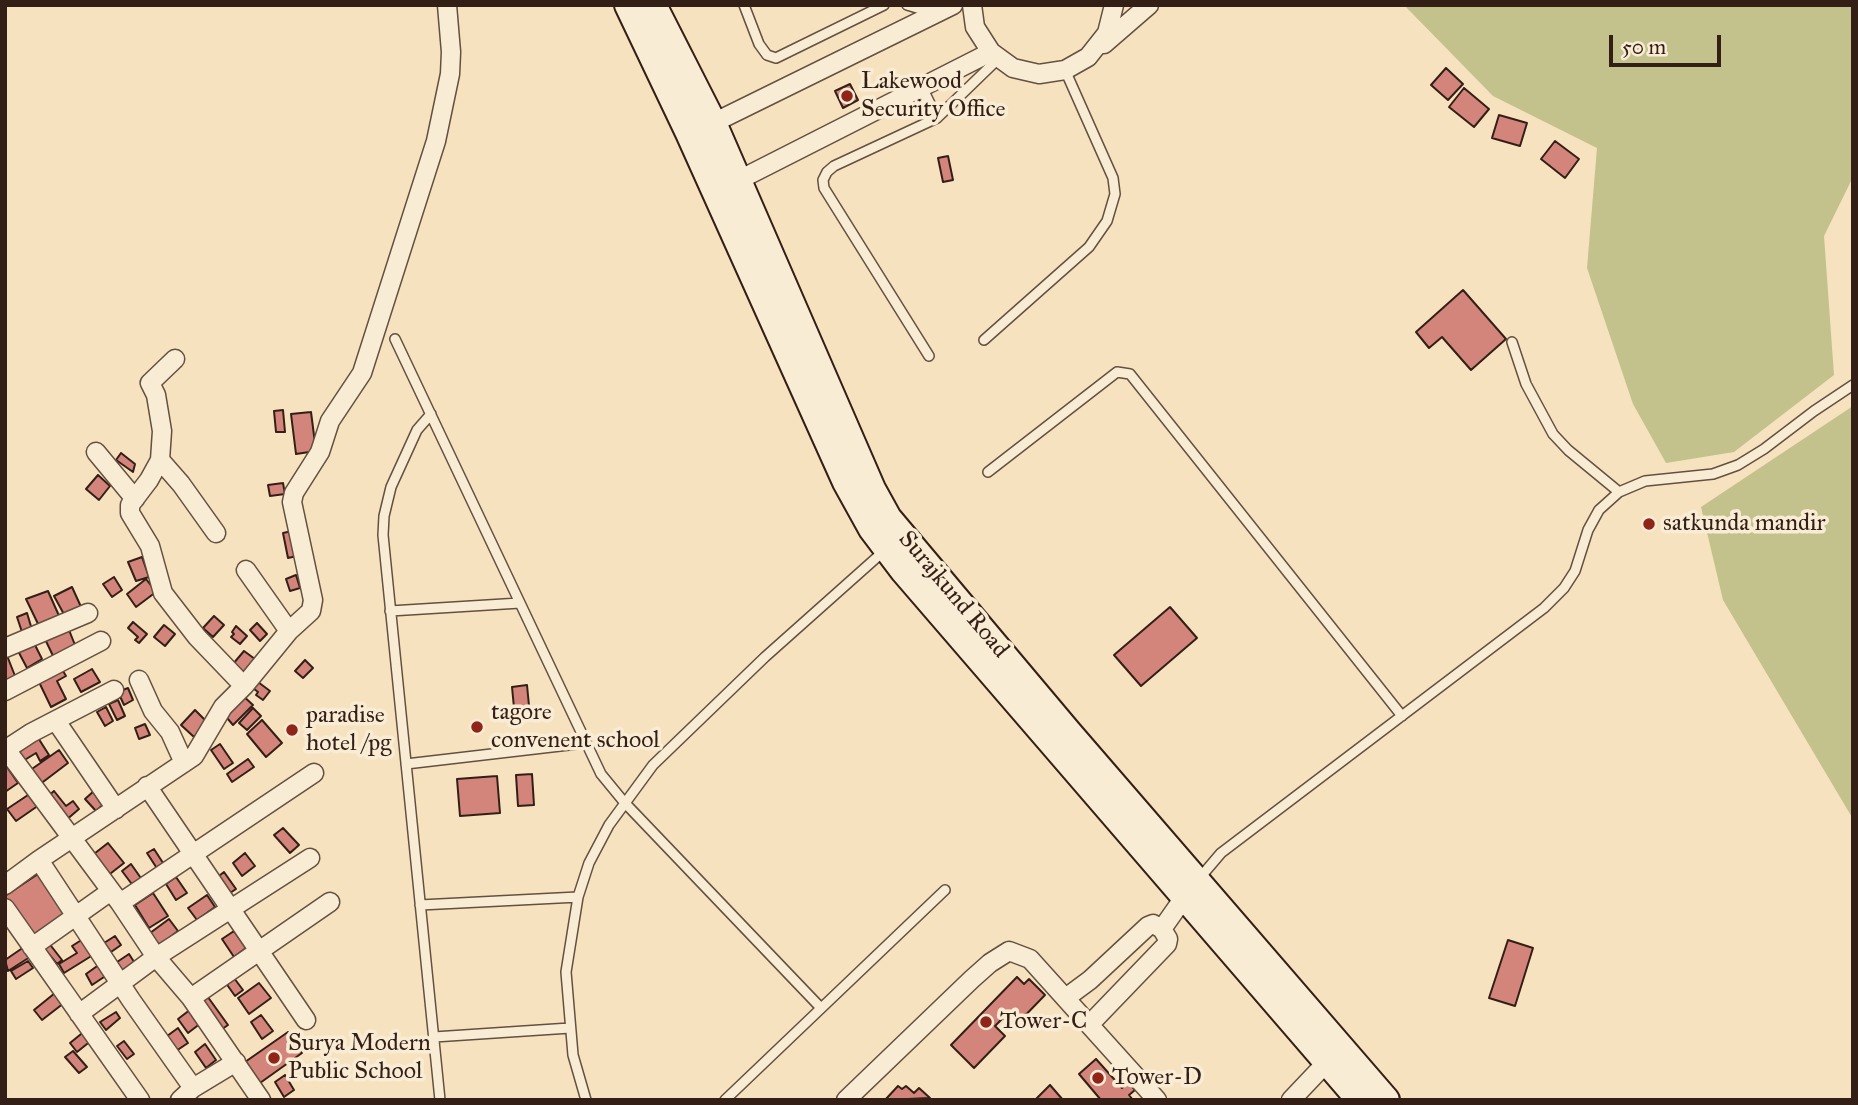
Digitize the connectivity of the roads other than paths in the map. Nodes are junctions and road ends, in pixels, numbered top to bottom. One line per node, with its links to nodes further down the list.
1 (447, 5): 37 (street)
2 (628, 5): 17 (main road, Surajkund Road)
3 (653, 5): 17 (main road, Surajkund Road)
4 (744, 5): 5 (lane)
5 (884, 5)
6 (907, 5): 11 (lane)
7 (953, 5): 11 (street)
8 (972, 5): 12 (street)
9 (1114, 5): 13 (street)
10 (1149, 5): 13 (street)
11 (935, 13): 17 (street)
12 (995, 55): 14 (street); 15 (street); 16 (lane)
13 (1088, 57): 14 (street)
14 (1065, 70): 20 (lane)
15 (922, 87): 16 (lane); 18 (street)
16 (937, 118): 22 (lane)
17 (701, 128): 18 (main road, Surajkund Road)
18 (725, 186): 32 (main road, Surajkund Road)
19 (395, 339): 25 (lane)
20 (984, 340)
21 (1512, 342): 29 (lane)
22 (929, 356)
23 (175, 359): 27 (street)
24 (1853, 385): 29 (lane)
25 (431, 414): 34 (lane); 35 (lane)
26 (96, 452): 30 (street)
27 (160, 460): 30 (street); 31 (street)
28 (988, 472): 44 (lane)
29 (1619, 492): 44 (lane)
30 (135, 499): 41 (street)
31 (216, 533)
32 (894, 541): 52 (lane); 59 (main road, Surajkund Road)
33 (246, 570): 37 (street)
34 (520, 603): 35 (lane); 46 (lane)
35 (390, 611): 49 (lane)
36 (88, 612): 39 (street)
37 (289, 631): 41 (street)
38 (101, 641): 43 (street)
39 (5, 648)
40 (139, 680): 48 (street)
41 (244, 686): 48 (street)
42 (114, 690): 45 (street)
43 (5, 691)
44 (1402, 716): 59 (lane)
45 (55, 721): 47 (street); 53 (street)
46 (586, 743): 49 (lane); 52 (lane)
47 (6, 749): 54 (street)
48 (184, 763): 51 (street)
49 (406, 764): 64 (lane)
50 (314, 773): 55 (street)
51 (147, 786): 53 (street); 55 (street)
52 (624, 802): 62 (lane); 75 (lane)
53 (116, 809): 54 (street)
54 (72, 839): 57 (street); 61 (street)
55 (192, 853): 61 (street); 66 (street)
56 (310, 858): 66 (street)
57 (39, 859): 58 (street); 67 (street)
58 (5, 885)
59 (1190, 889): 68 (street); 82 (main road, Surajkund Road); 83 (main road, Surajkund Road)
60 (945, 890): 75 (lane)
61 (115, 897): 67 (street); 71 (street)
62 (578, 897): 64 (lane); 79 (lane)
63 (330, 902): 70 (street)
64 (420, 905): 80 (lane)
65 (5, 908): 69 (street)
66 (231, 909): 70 (street); 71 (street)
67 (76, 914): 69 (street); 72 (street)
68 (1163, 929): 73 (street); 78 (street)
69 (32, 947): 76 (street)
70 (258, 949): 74 (street); 77 (street)
71 (156, 957): 72 (street); 74 (street)
72 (122, 984): 76 (street); 84 (street)
73 (1067, 997): 78 (street); 90 (street)
74 (191, 998): 81 (street)
75 (821, 1008): 89 (lane)
76 (79, 1014): 85 (street)
77 (306, 1020)
78 (1090, 1024): 91 (street)
79 (570, 1028): 80 (lane); 88 (lane)
80 (434, 1037): 87 (lane)
81 (236, 1062): 84 (street); 86 (street)
82 (1327, 1062): 83 (main road, Surajkund Road); 92 (street)
83 (1357, 1087): 93 (main road, Surajkund Road)
84 (186, 1094)
85 (140, 1100)
86 (261, 1100)
87 (440, 1100)
88 (586, 1100)
89 (725, 1100)
90 (846, 1100)
91 (1157, 1100)
92 (1291, 1100)
93 (1386, 1100)

